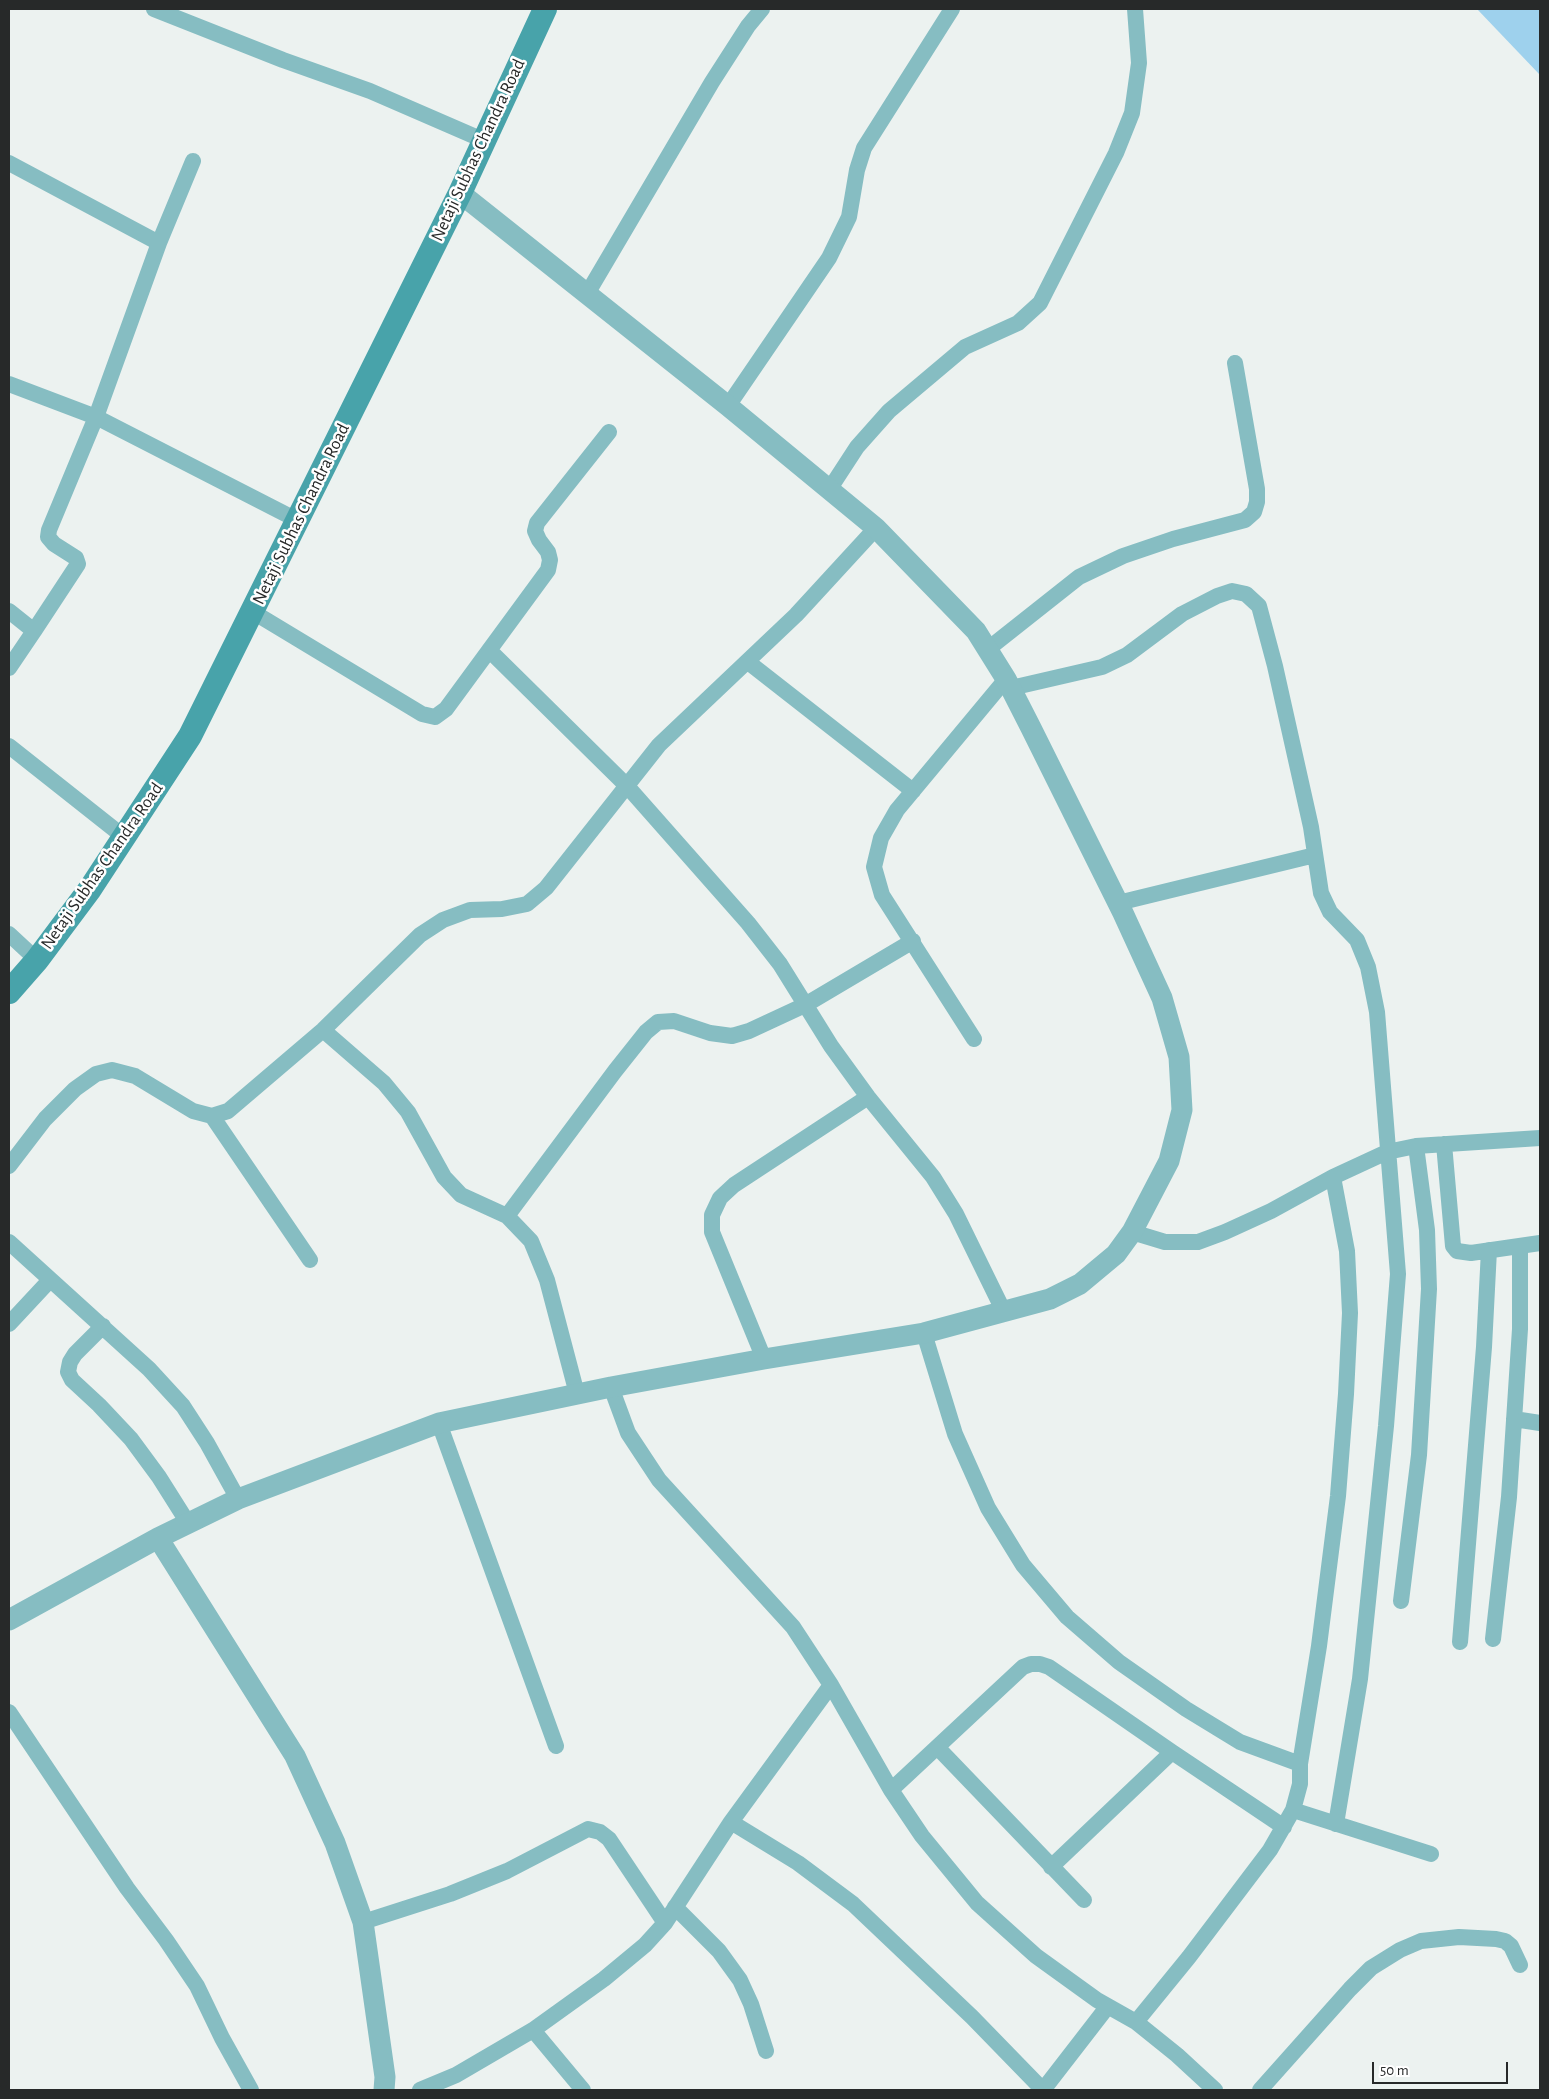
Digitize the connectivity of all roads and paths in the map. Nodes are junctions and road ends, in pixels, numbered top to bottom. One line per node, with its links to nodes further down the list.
1 (154, 9): 6 (street)
2 (545, 9): 6 (main road, Netaji Subhas Chandra Road)
3 (762, 9): 11 (street)
4 (952, 9): 14 (street)
5 (1135, 9): 17 (street)
6 (483, 140): 9 (main road, Netaji Subhas Chandra Road)
7 (193, 161): 10 (street)
8 (9, 163): 10 (street)
9 (460, 193): 11 (street); 18 (main road, Netaji Subhas Chandra Road)
10 (159, 243): 15 (street)
11 (587, 294): 14 (street)
12 (1235, 363): 23 (street)
13 (9, 384): 15 (street)
14 (728, 406): 17 (street)
15 (96, 417): 18 (street); 22 (street)
16 (609, 432): 24 (street)
17 (829, 490): 19 (street)
18 (297, 520): 21 (main road, Netaji Subhas Chandra Road)
19 (876, 528): 23 (street); 25 (street)
20 (9, 611): 22 (street)
21 (253, 612): 24 (street); 31 (main road, Netaji Subhas Chandra Road)
22 (34, 631): 26 (street)
23 (988, 649): 27 (street)
24 (489, 650): 29 (street)
25 (748, 662): 29 (street); 30 (street)
26 (9, 668)
27 (1008, 683): 30 (street); 32 (street); 33 (street)
28 (9, 746): 31 (street)
29 (628, 786): 38 (street); 39 (street)
30 (913, 790): 35 (street)
31 (124, 837): 36 (main road, Netaji Subhas Chandra Road)
32 (1315, 855): 33 (street); 46 (street)
33 (1118, 903): 50 (street)
34 (9, 934): 36 (street)
35 (913, 941): 38 (street); 40 (street)
36 (37, 960): 37 (main road, Netaji Subhas Chandra Road)
37 (9, 992)
38 (805, 1005): 41 (street); 49 (street)
39 (323, 1030): 42 (street); 49 (street)
40 (974, 1039)
41 (868, 1097): 57 (street); 61 (street)
42 (212, 1116): 47 (street); 55 (street)
43 (1540, 1138): 44 (street)
44 (1444, 1144): 45 (street); 54 (street)
45 (1416, 1146): 46 (street); 70 (street)
46 (1388, 1152): 48 (street); 83 (street)
47 (9, 1166)
48 (1334, 1177): 50 (street); 79 (street)
49 (507, 1216): 63 (street)
50 (1132, 1232): 57 (street)
51 (9, 1242): 56 (street)
52 (1540, 1243): 53 (street)
53 (1520, 1246): 54 (street); 64 (street)
54 (1489, 1250): 73 (street)
55 (310, 1260)
56 (50, 1280): 58 (street); 59 (street)
57 (1004, 1312): 60 (street)
58 (9, 1324)
59 (103, 1326): 67 (street); 68 (street)
60 (924, 1333): 61 (street); 79 (street)
61 (764, 1359): 62 (street)
62 (611, 1387): 63 (street); 74 (street)
63 (577, 1394): 65 (street)
64 (1514, 1419): 66 (street); 72 (street)
65 (439, 1423): 67 (street); 76 (street)
66 (1540, 1423)
67 (238, 1499): 68 (street)
68 (188, 1523): 69 (street)
69 (158, 1538): 71 (street); 89 (street)
70 (1402, 1601)
71 (9, 1620)
72 (1493, 1639)
73 (1460, 1642)
74 (830, 1685): 80 (street); 82 (street)
75 (9, 1712): 96 (street)
76 (556, 1746)
77 (938, 1748): 78 (street); 80 (street); 86 (street)
78 (1172, 1752): 84 (street); 86 (street)
79 (1300, 1764): 81 (street)
80 (891, 1790): 92 (street)
81 (1293, 1810): 83 (street); 84 (street)
82 (731, 1822): 88 (street); 100 (street)
83 (1336, 1824): 85 (street)
84 (1284, 1827): 93 (street)
85 (1432, 1854)
86 (1051, 1867): 87 (street)
87 (1084, 1900)
88 (675, 1907): 90 (street); 95 (street)
89 (363, 1922): 90 (street); 97 (street)
90 (665, 1923): 94 (street)
91 (1520, 1965): 102 (street)
92 (1108, 2006): 93 (street); 100 (street)
93 (1136, 2022): 101 (street)
94 (533, 2030): 98 (street); 99 (street)
95 (766, 2051)
96 (250, 2090)
97 (384, 2090)
98 (420, 2090)
99 (583, 2090)
100 (1043, 2090)
101 (1215, 2090)
102 (1260, 2090)

